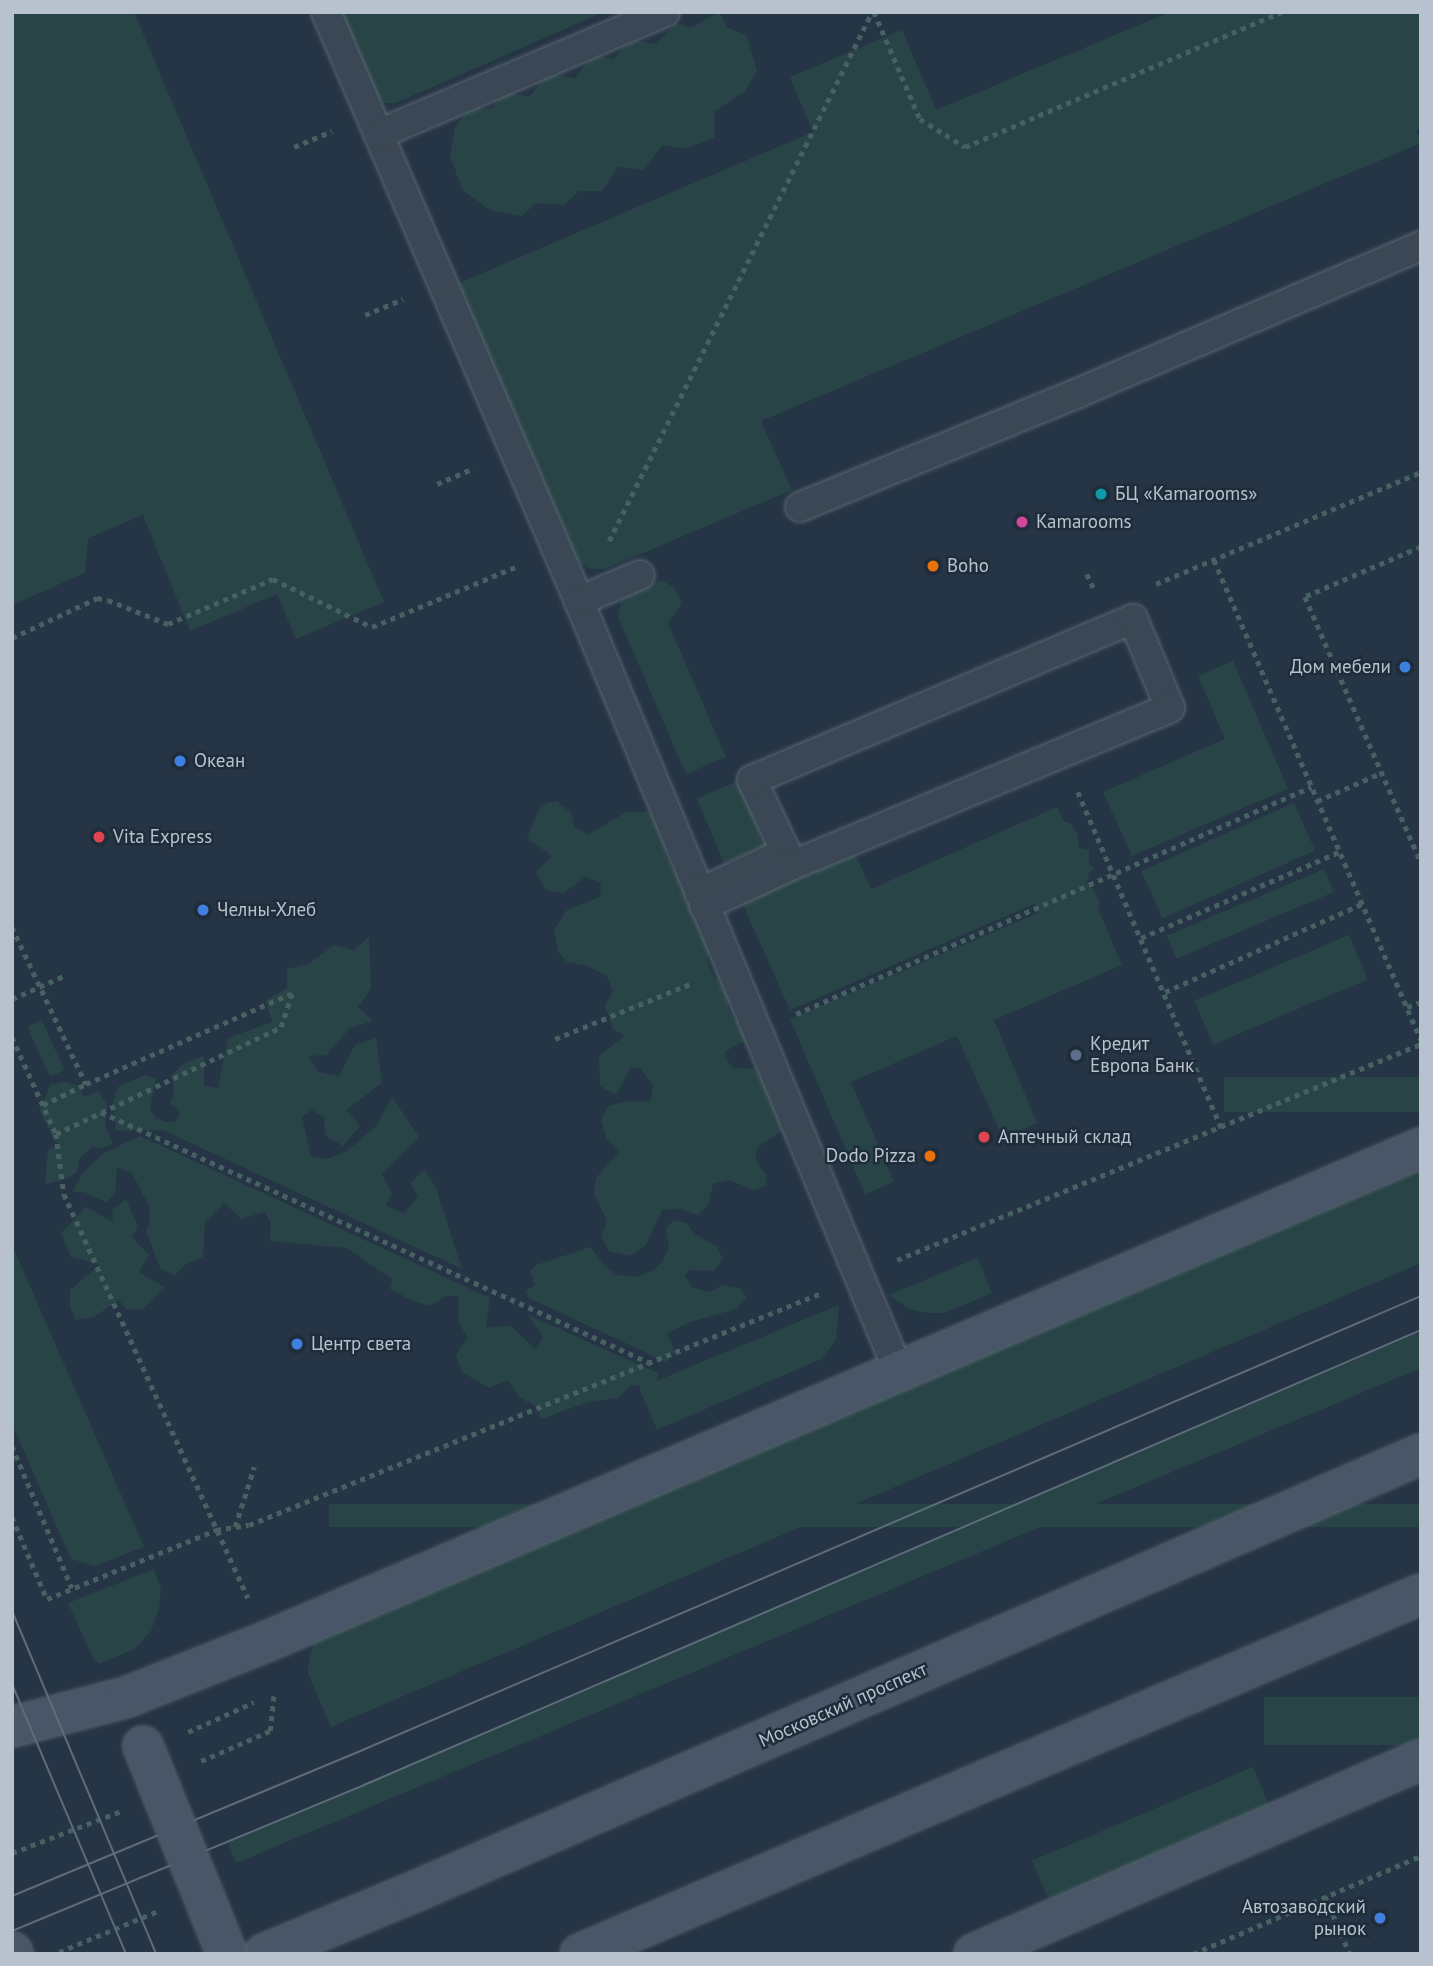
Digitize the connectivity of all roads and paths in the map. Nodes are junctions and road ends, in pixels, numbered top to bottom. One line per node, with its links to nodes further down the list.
1 (326, 12): 5 (lane)
2 (665, 12): 5 (lane)
3 (873, 12): 4 (path); 12 (path)
4 (1282, 12)
5 (379, 134): 9 (lane)
6 (1421, 246): 7 (lane)
7 (800, 507)
8 (1421, 547): 14 (path)
9 (557, 550): 12 (lane); 13 (path)
10 (1214, 560): 15 (path)
11 (640, 575): 12 (lane)
12 (579, 601): 22 (lane)
13 (12, 638)
14 (1381, 773): 17 (path); 20 (path)
15 (1311, 787): 17 (path); 21 (path)
16 (1079, 795): 21 (path)
17 (1317, 801): 18 (path)
18 (1339, 852): 23 (path); 25 (path)
19 (781, 863): 19 (lane); 22 (lane)
20 (1421, 863)
21 (1113, 873): 25 (path); 33 (path)
22 (702, 900): 26 (lane)
23 (1362, 904): 29 (path); 32 (path)
24 (12, 927): 28 (path)
25 (1141, 938): 29 (path)
26 (729, 969): 33 (lane); 35 (path)
27 (66, 975): 28 (path)
28 (39, 987): 30 (path); 37 (path)
29 (1165, 992): 40 (path)
30 (12, 999)
31 (1421, 1002): 32 (path)
32 (1406, 1007): 36 (path)
33 (756, 1031): 43 (lane)
34 (12, 1037): 38 (path)
35 (555, 1039)
36 (1421, 1042): 40 (path)
37 (86, 1084): 38 (path); 39 (path)
38 (43, 1105): 41 (path)
39 (101, 1111): 41 (path); 44 (path)
40 (1222, 1129): 43 (path)
41 (56, 1134): 51 (path)
42 (1421, 1148): 45 (main road)
43 (858, 1277): 44 (path); 45 (lane)
44 (650, 1363): 50 (path)
45 (898, 1370): 54 (main road)
46 (12, 1446): 52 (path)
47 (1421, 1454): 66 (main road, Московский проспект)
48 (254, 1467): 50 (path)
49 (12, 1517): 52 (path)
50 (234, 1527): 51 (path)
51 (216, 1530): 52 (path)
52 (72, 1588)
53 (1421, 1594): 67 (main road)
54 (127, 1697): 55 (main road); 65 (main road, bridge)
55 (12, 1727)
56 (183, 1735): 58 (path)
57 (1421, 1760): 68 (main road)
58 (198, 1762)
59 (126, 1809): 60 (path)
60 (12, 1853)
61 (1421, 1856): 62 (path)
62 (1325, 1896): 69 (path); 70 (path)
63 (166, 1907): 64 (path)
64 (55, 1954)
65 (227, 1954)
66 (264, 1954)
67 (580, 1954)
68 (974, 1954)
69 (1193, 1954)
70 (1350, 1954)

